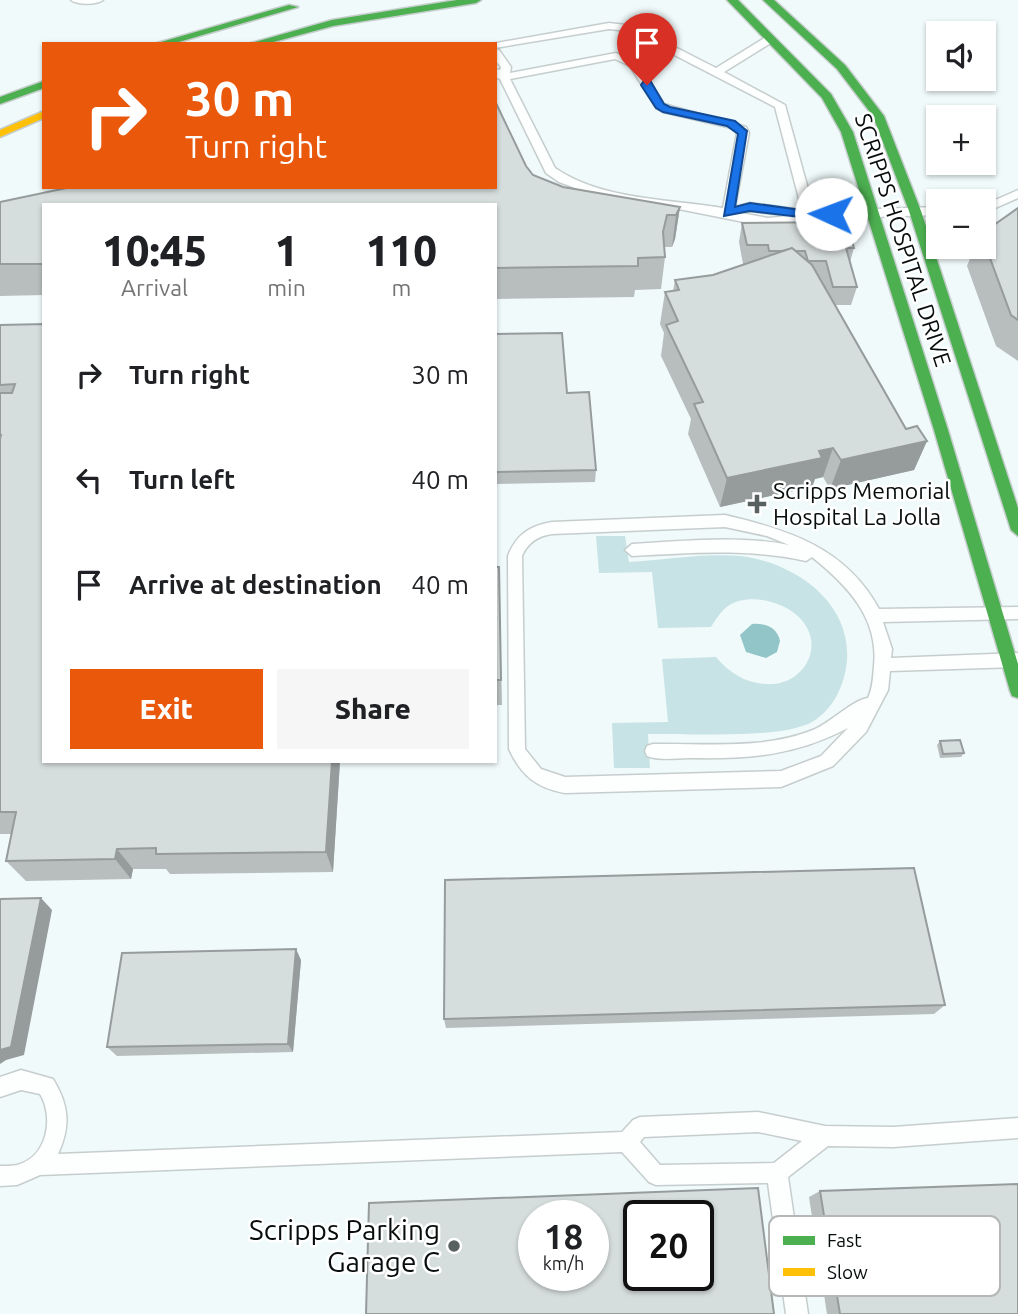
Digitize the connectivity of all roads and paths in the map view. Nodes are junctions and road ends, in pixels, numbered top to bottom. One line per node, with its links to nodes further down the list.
1 (76, 0): 2 (lane)
2 (98, 0)
3 (475, 0): 9 (street)
4 (732, 0): 7 (street, SCRIPPS HOSPITAL DRIVE)
5 (768, 0): 20 (street, SCRIPPS HOSPITAL DRIVE)
6 (313, 3): 8 (street)
7 (770, 39): 12 (lane); 22 (street, SCRIPPS HOSPITAL DRIVE)
8 (167, 42)
9 (261, 42)
10 (497, 45): 12 (lane)
11 (497, 55): 13 (lane)
12 (719, 71): 24 (lane)
13 (500, 75): 23 (lane); 23 (lane)
14 (42, 85): 15 (street)
15 (0, 101)
16 (42, 115): 17 (street)
17 (0, 134)
18 (1018, 194): 19 (lane)
19 (996, 204)
20 (915, 211): 21 (lane); 22 (lane); 25 (street, SCRIPPS HOSPITAL DRIVE)
21 (926, 211)
22 (874, 212): 24 (lane); 28 (street, SCRIPPS HOSPITAL DRIVE)
23 (728, 213): 24 (lane)
24 (809, 215)
25 (1018, 530)
26 (632, 550): 27 (lane)
27 (846, 575): 30 (lane); 33 (lane)
28 (996, 613): 29 (lane); 30 (lane); 31 (street, SCRIPPS HOSPITAL DRIVE)
29 (1018, 613)
30 (873, 616): 32 (lane)
31 (1014, 660): 32 (lane); 34 (street, SCRIPPS HOSPITAL DRIVE)
32 (882, 666): 33 (lane)
33 (880, 690): 35 (lane)
34 (1018, 691)
35 (653, 751)
36 (0, 1087): 40 (lane)
37 (1018, 1128): 38 (lane)
38 (825, 1136): 39 (lane); 41 (lane)
39 (626, 1142): 40 (lane); 41 (lane)
40 (36, 1165): 42 (lane)
41 (777, 1173): 43 (lane)
42 (0, 1176)
43 (783, 1216)
44 (794, 1296): 45 (lane)
45 (797, 1314)

